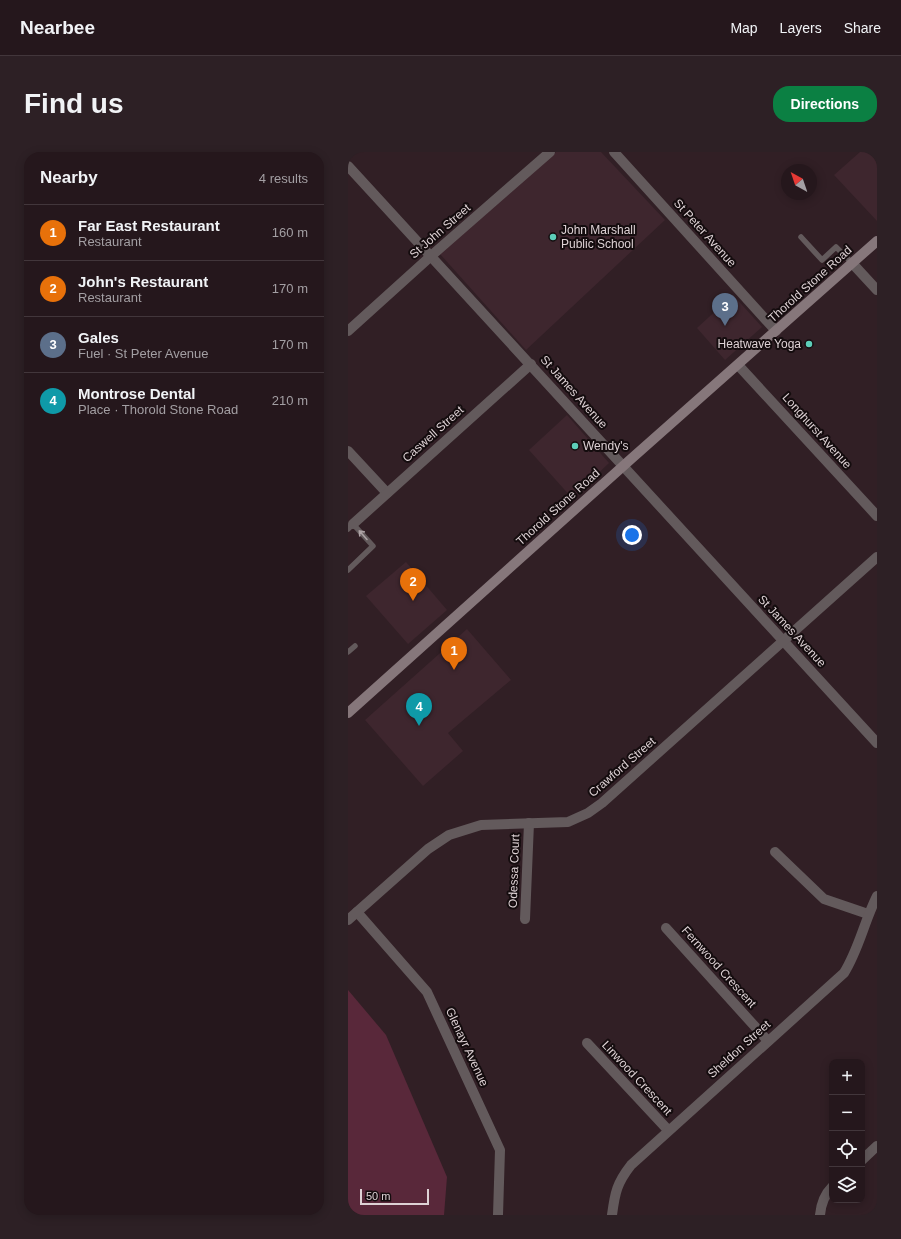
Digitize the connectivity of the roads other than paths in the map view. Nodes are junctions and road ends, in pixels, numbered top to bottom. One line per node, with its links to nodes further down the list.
1 (550, 152): 6 (street, St John Street)
2 (614, 152): 10 (street, St Peter Avenue)
3 (348, 166): 6 (street, St James Avenue)
4 (801, 237): 7 (lane)
5 (877, 241): 7 (main road, Thorold Stone Road)
6 (431, 256): 9 (street, St John Street); 11 (street, St James Avenue)
7 (852, 263): 8 (street); 10 (main road, Thorold Stone Road)
8 (877, 290)
9 (348, 331)
10 (776, 331): 12 (main road, Thorold Stone Road)
11 (531, 364): 14 (street, St James Avenue); 15 (street, Caswell Street)
12 (738, 364): 14 (main road, Thorold Stone Road); 16 (street, Longhurst Avenue)
13 (348, 451): 15 (street)
14 (623, 466): 20 (street, St James Avenue); 23 (main road, Thorold Stone Road)
15 (387, 493): 17 (street, Caswell Street)
16 (877, 516)
17 (351, 526): 19 (lane, one-way to 17)
18 (877, 557): 20 (street, Crawford Street)
19 (348, 570)
20 (783, 640): 24 (street, St James Avenue); 25 (street, Crawford Street)
21 (356, 646): 22 (lane)
22 (348, 652)
23 (348, 713)
24 (877, 743)
25 (529, 824): 28 (street, Crawford Street); 30 (street, Odessa Court)
26 (775, 852): 29 (street)
27 (877, 896): 29 (street, Sheldon Street)
28 (357, 912): 31 (street, Crawford Street); 39 (street, Glenayr Avenue)
29 (868, 914): 33 (street, Sheldon Street)
30 (525, 919)
31 (348, 920)
32 (666, 928): 33 (street, Fernwood Crescent)
33 (768, 1041): 35 (street, Sheldon Street)
34 (587, 1043): 35 (street, Linwood Crescent)
35 (668, 1130): 40 (street, Sheldon Street)
36 (877, 1146): 37 (street)
37 (865, 1157)
38 (829, 1190): 41 (street)
39 (498, 1215)
40 (612, 1215)
41 (820, 1215)

